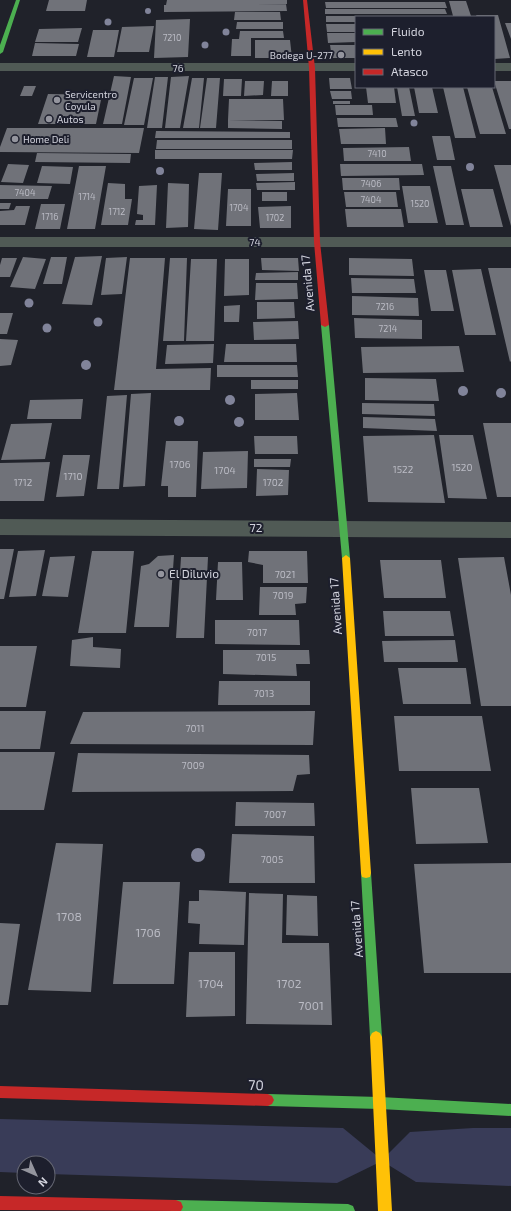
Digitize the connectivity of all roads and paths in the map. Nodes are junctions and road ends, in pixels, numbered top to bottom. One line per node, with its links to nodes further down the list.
1 (18, 0): 3 (street)
2 (306, 0): 7 (street, Avenida 17)
3 (0, 52)
4 (0, 67): 7 (street, 76)
5 (495, 67): 6 (street)
6 (511, 67)
7 (312, 68): 8 (street, 76); 10 (street, Avenida 17)
8 (355, 68)
9 (0, 242): 10 (street, 74)
10 (317, 242): 11 (street, 74); 13 (street, Avenida 17)
11 (511, 242)
12 (0, 527): 13 (street, 72)
13 (343, 528): 14 (street, 72); 16 (street, Avenida 17)
14 (511, 530)
15 (0, 1092): 16 (street, 70)
16 (380, 1103): 17 (street, 70); 20 (street, Avenida 17)
17 (511, 1110)
18 (0, 1203): 19 (street)
19 (348, 1211)
20 (384, 1211)

